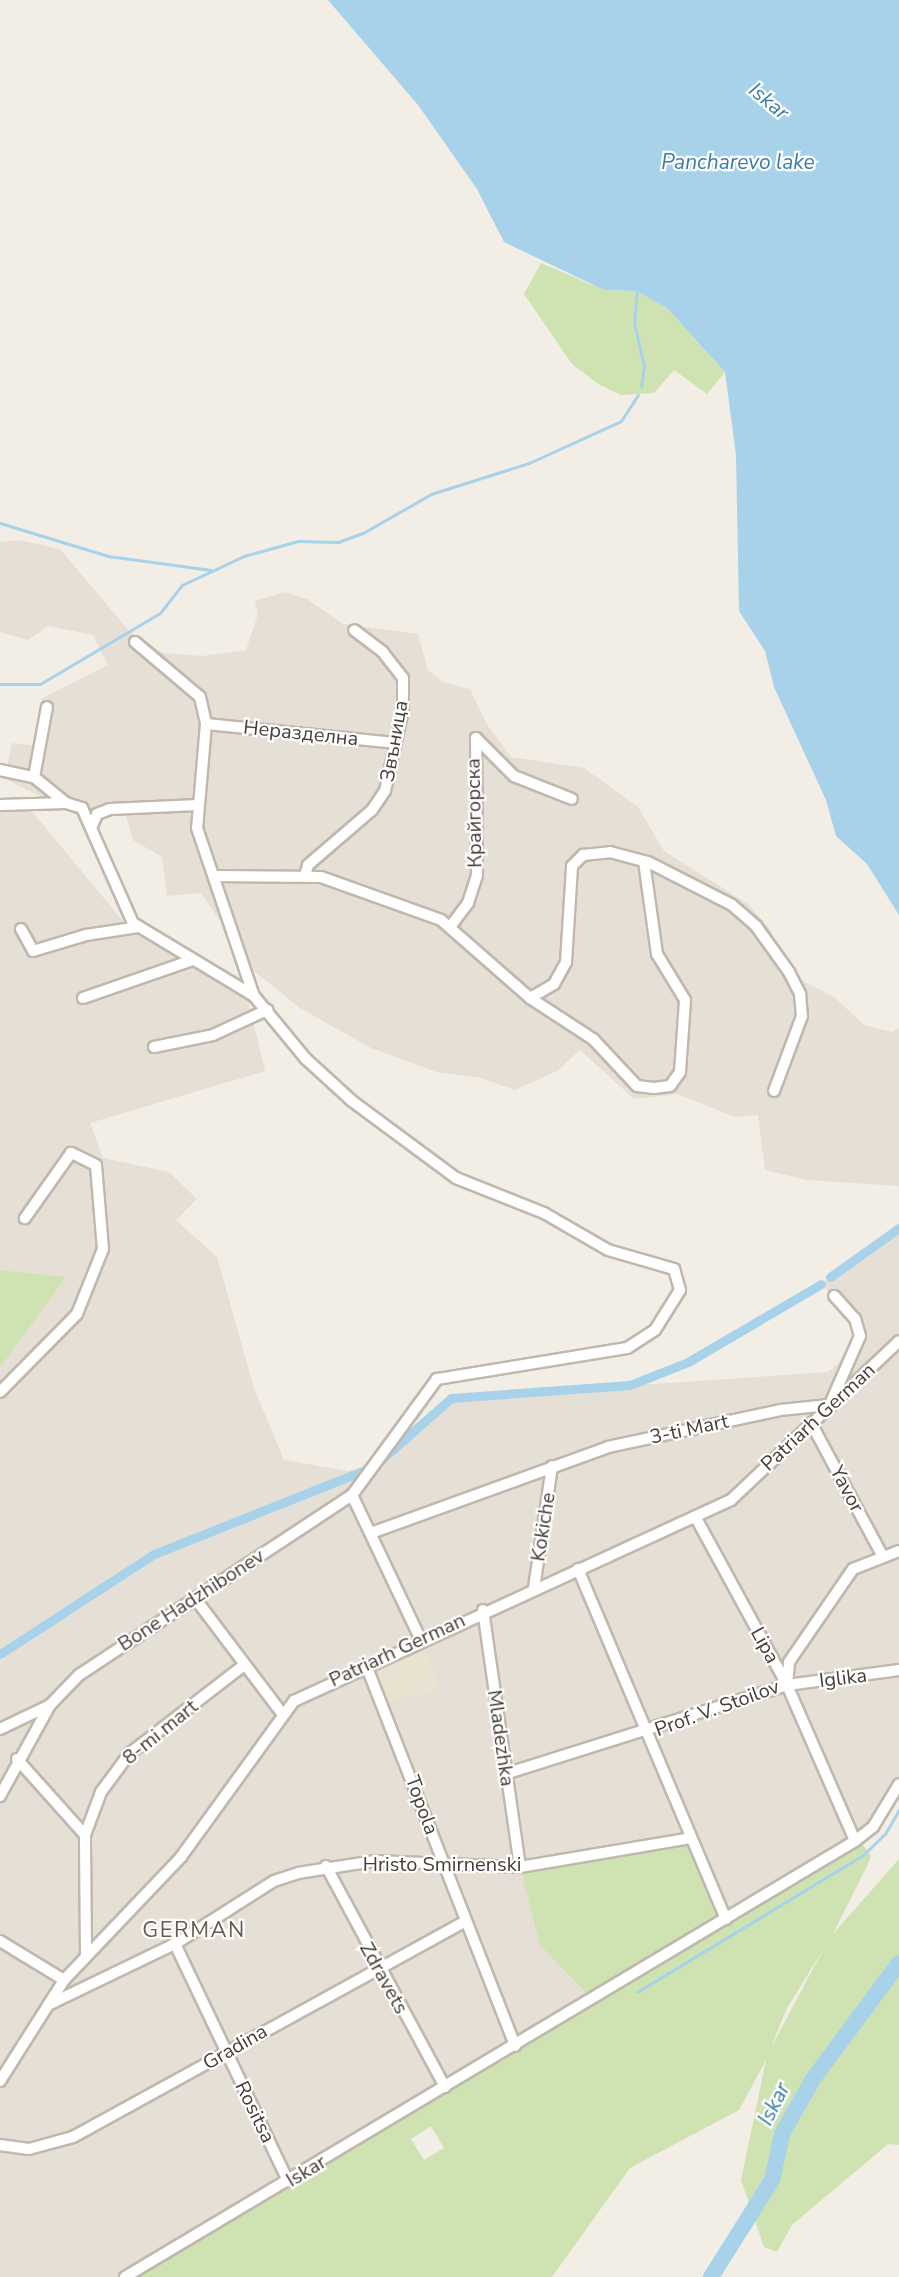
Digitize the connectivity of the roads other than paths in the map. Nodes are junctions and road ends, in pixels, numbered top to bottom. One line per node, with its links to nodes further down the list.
1 (354, 630): 5 (street, Звъница)
2 (135, 642): 4 (street)
3 (47, 707): 7 (street)
4 (206, 724): 5 (street, Неразделна); 11 (street)
5 (395, 743): 15 (street, Звъница)
6 (0, 770): 7 (street)
7 (34, 777): 9 (street)
8 (572, 799): 17 (street, Крайгорска)
9 (66, 803): 10 (street); 12 (street)
10 (0, 805)
11 (198, 805): 12 (street); 14 (street)
12 (92, 826): 16 (street)
13 (644, 861): 22 (street); 22 (street); 25 (street)
14 (214, 876): 15 (street); 20 (street)
15 (304, 876): 17 (street)
16 (139, 927): 18 (street); 19 (street)
17 (450, 927): 22 (street)
18 (21, 929)
19 (193, 960): 20 (street); 21 (street)
20 (254, 996): 23 (street, Bone Hadzhibonev)
21 (83, 998)
22 (530, 998)
23 (267, 1010): 24 (street); 33 (street, Bone Hadzhibonev)
24 (154, 1047)
25 (774, 1091)
26 (25, 1218): 29 (street)
27 (834, 1296): 30 (street)
28 (897, 1346): 30 (street, Patriarh German)
29 (0, 1392)
30 (829, 1405): 31 (street, Patriarh German); 32 (street, 3-ti Mart)
31 (811, 1423): 34 (street, Patriarh German); 37 (street, Yavor)
32 (552, 1466): 35 (street, 3-ti Mart); 39 (street, Kokiche)
33 (352, 1495): 35 (street); 40 (street, Bone Hadzhibonev)
34 (696, 1518): 38 (street, Patriarh German); 46 (street, Lipa)
35 (371, 1533): 42 (street)
36 (899, 1551): 37 (street, Prof. V. Stoilov)
37 (882, 1555): 46 (street, Prof. V. Stoilov)
38 (578, 1569): 39 (street, Patriarh German); 50 (street)
39 (534, 1588): 41 (street, Patriarh German)
40 (197, 1601): 43 (street); 47 (street, Bone Hadzhibonev)
41 (483, 1610): 42 (street, Patriarh German); 52 (street, Mladezhka)
42 (421, 1640): 44 (street, Patriarh German)
43 (244, 1665): 48 (street); 55 (street, 8-mi mart)
44 (366, 1665): 48 (street, Patriarh German); 58 (street, Topola)
45 (899, 1670): 46 (street, Iglika)
46 (787, 1685): 50 (street, Prof. V. Stoilov); 57 (street, Lipa)
47 (50, 1705): 49 (street); 51 (street, Bone Hadzhibonev)
48 (281, 1712): 65 (street, Patriarh German)
49 (0, 1730)
50 (646, 1733): 52 (street, Prof. V. Stoilov); 56 (street)
51 (17, 1759): 54 (street, Bone Hadzhibonev); 55 (street)
52 (505, 1774): 60 (street, Mladezhka)
53 (899, 1784): 57 (street, Iskar)
54 (0, 1796)
55 (85, 1835): 65 (street, 8-mi mart)
56 (691, 1838): 60 (street, Hristo Smirnenski); 61 (street)
57 (855, 1841): 61 (street, Iskar)
58 (443, 1861): 59 (street, Hristo Smirnenski); 60 (street, Hristo Smirnenski); 62 (street, Topola)
59 (326, 1866): 64 (street, Hristo Smirnenski); 66 (street, Zdravets)
60 (520, 1867)
61 (726, 1919): 69 (street, Iskar)
62 (464, 1922): 66 (street, Gradina); 69 (street, Topola)
63 (0, 1941): 67 (street)
64 (175, 1944): 68 (street, Hristo Smirnenski); 70 (street, Rositsa)
65 (86, 1955): 67 (street, Patriarh German)
66 (377, 1966): 70 (street, Gradina); 72 (street, Zdravets)
67 (64, 1980): 68 (street, Patriarh German)
68 (47, 2006): 71 (street, Patriarh German)
69 (515, 2046): 72 (street, Iskar)
70 (226, 2052): 73 (street, Gradina); 74 (street, Rositsa)
71 (0, 2081)
72 (445, 2087): 74 (street, Iskar)
73 (0, 2145)
74 (288, 2181): 75 (street, Iskar)
75 (125, 2277)

